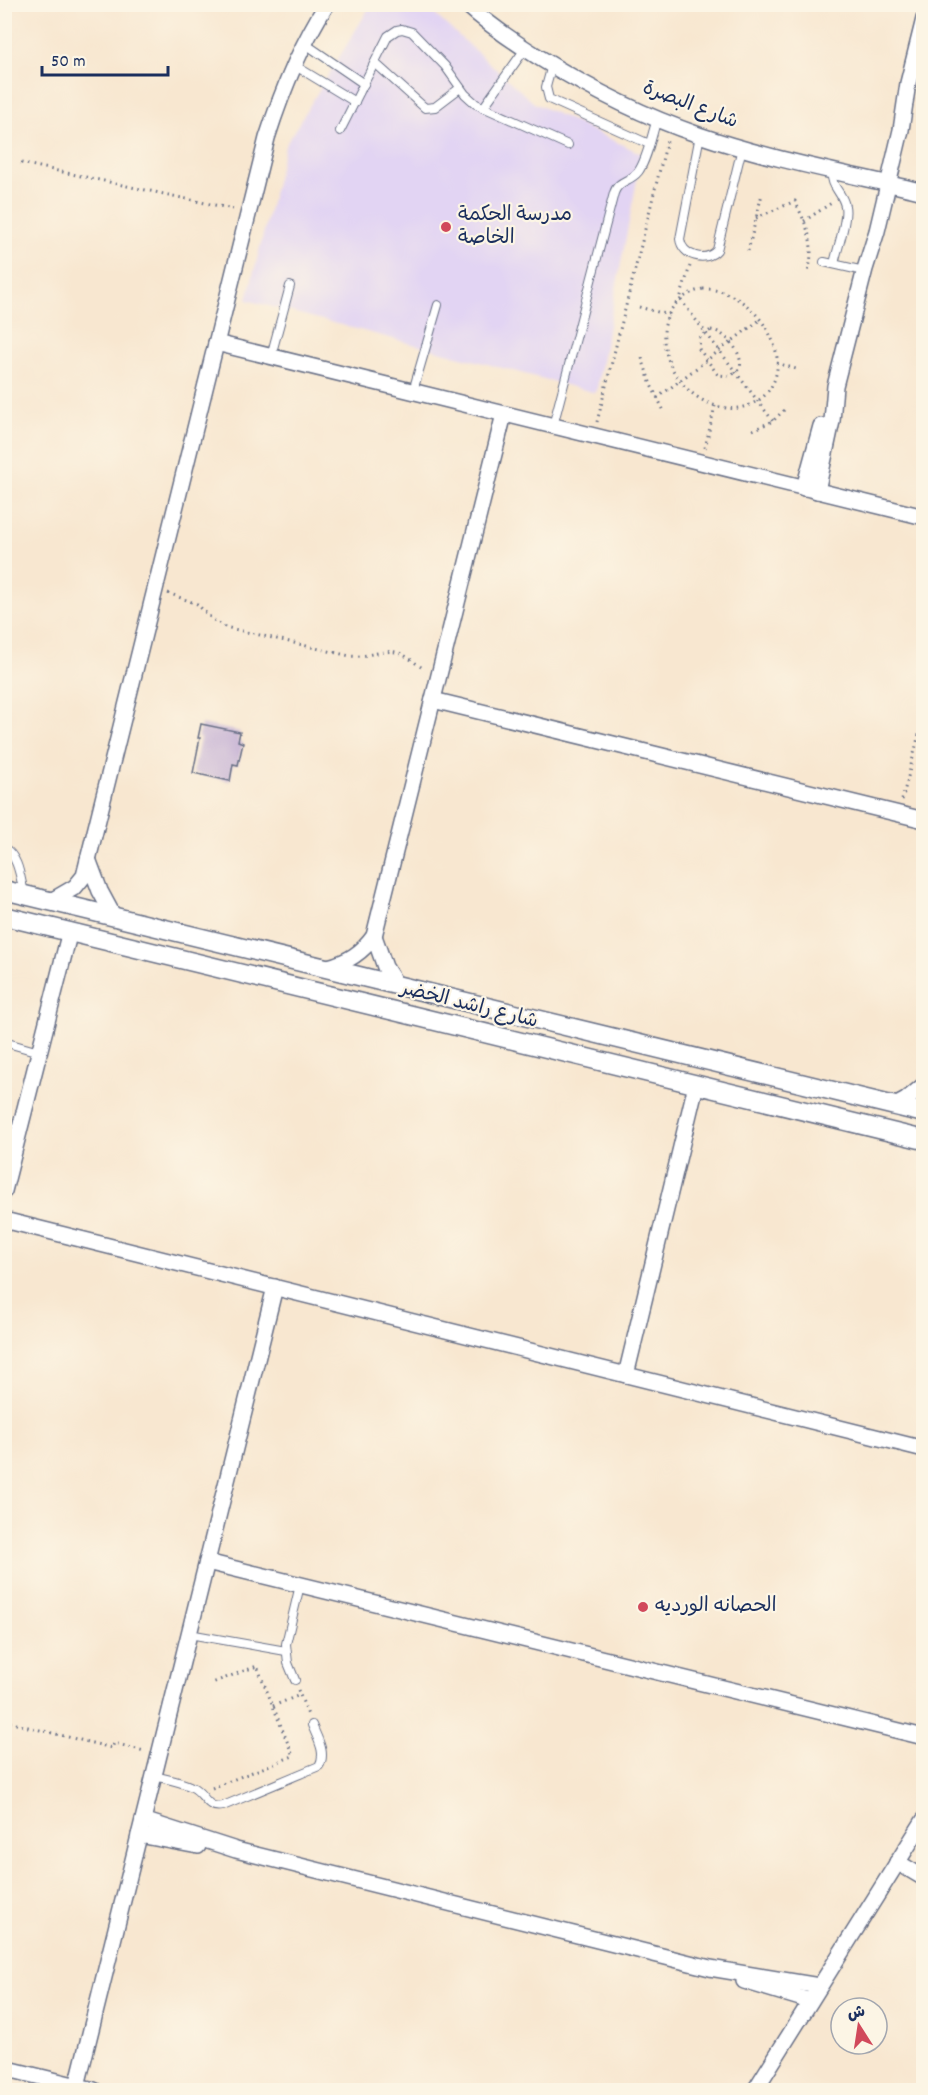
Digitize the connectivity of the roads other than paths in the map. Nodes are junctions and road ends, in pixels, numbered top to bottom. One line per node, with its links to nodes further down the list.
1 (327, 4): 4 (street)
2 (466, 4): 5 (street, شارع البصرة)
3 (924, 19): 20 (street)
4 (304, 43): 7 (street); 9 (lane)
5 (525, 48): 8 (street, شارع البصرة); 12 (lane)
6 (375, 63): 9 (lane); 10 (lane); 10 (lane)
7 (294, 65): 11 (lane); 27 (street)
8 (552, 65): 13 (street, شارع البصرة); 16 (lane)
9 (364, 84): 11 (lane)
10 (460, 88): 12 (lane)
11 (355, 102): 14 (lane)
12 (483, 108): 17 (lane)
13 (664, 122): 15 (street, شارع البصرة); 16 (lane)
14 (340, 131)
15 (699, 135): 18 (street, شارع البصرة); 18 (lane)
16 (649, 144): 31 (lane)
17 (568, 145)
18 (742, 148): 19 (street, شارع البصرة)
19 (832, 170): 20 (street, شارع البصرة); 23 (lane)
20 (884, 183): 21 (street, شارع البصرة); 24 (street)
21 (924, 192)
22 (824, 262): 23 (lane)
23 (834, 264): 24 (lane)
24 (864, 270): 32 (street)
25 (290, 286): 28 (lane)
26 (438, 304): 29 (lane)
27 (216, 343): 28 (street); 37 (street)
28 (271, 356): 29 (street)
29 (413, 392): 30 (street)
30 (504, 414): 31 (street); 34 (street)
31 (553, 426): 32 (street)
32 (811, 489): 33 (street)
33 (924, 517)
34 (433, 700): 35 (street); 44 (street)
35 (924, 820)
36 (4, 848): 39 (lane)
37 (88, 859): 40 (street); 42 (street)
38 (4, 890): 39 (street, شارع راشد الخضر)
39 (25, 895): 40 (street, شارع راشد الخضر)
40 (51, 901): 42 (street, شارع راشد الخضر)
41 (4, 916): 43 (street, شارع راشد الخضر)
42 (114, 917): 45 (street, شارع راشد الخضر)
43 (69, 931): 48 (street); 49 (street, شارع راشد الخضر)
44 (374, 936): 45 (street); 46 (street)
45 (328, 968): 46 (street, شارع راشد الخضر)
46 (397, 986): 51 (street, شارع راشد الخضر)
47 (4, 1042): 48 (lane)
48 (39, 1053): 54 (street)
49 (696, 1085): 53 (street, شارع راشد الخضر); 57 (street)
50 (924, 1085): 51 (street)
51 (895, 1106): 52 (street, شارع راشد الخضر)
52 (924, 1113)
53 (924, 1140)
54 (4, 1191)
55 (4, 1220): 56 (street)
56 (275, 1287): 57 (street); 59 (street)
57 (626, 1375): 58 (street)
58 (924, 1449)
59 (207, 1562): 60 (street); 61 (street)
60 (300, 1585): 62 (lane); 65 (street)
61 (189, 1634): 62 (lane); 66 (street)
62 (286, 1651): 63 (lane)
63 (295, 1680)
64 (312, 1725): 66 (lane)
65 (924, 1737)
66 (154, 1776): 68 (street)
67 (924, 1820): 69 (street)
68 (141, 1828): 71 (street); 75 (street)
69 (897, 1862): 70 (street); 72 (street)
70 (924, 1878)
71 (710, 1968): 72 (street); 73 (street)
72 (819, 1986): 73 (street)
73 (810, 2001): 77 (street)
74 (4, 2068): 75 (street)
75 (77, 2086): 76 (street)
76 (94, 2091)
77 (755, 2091)

